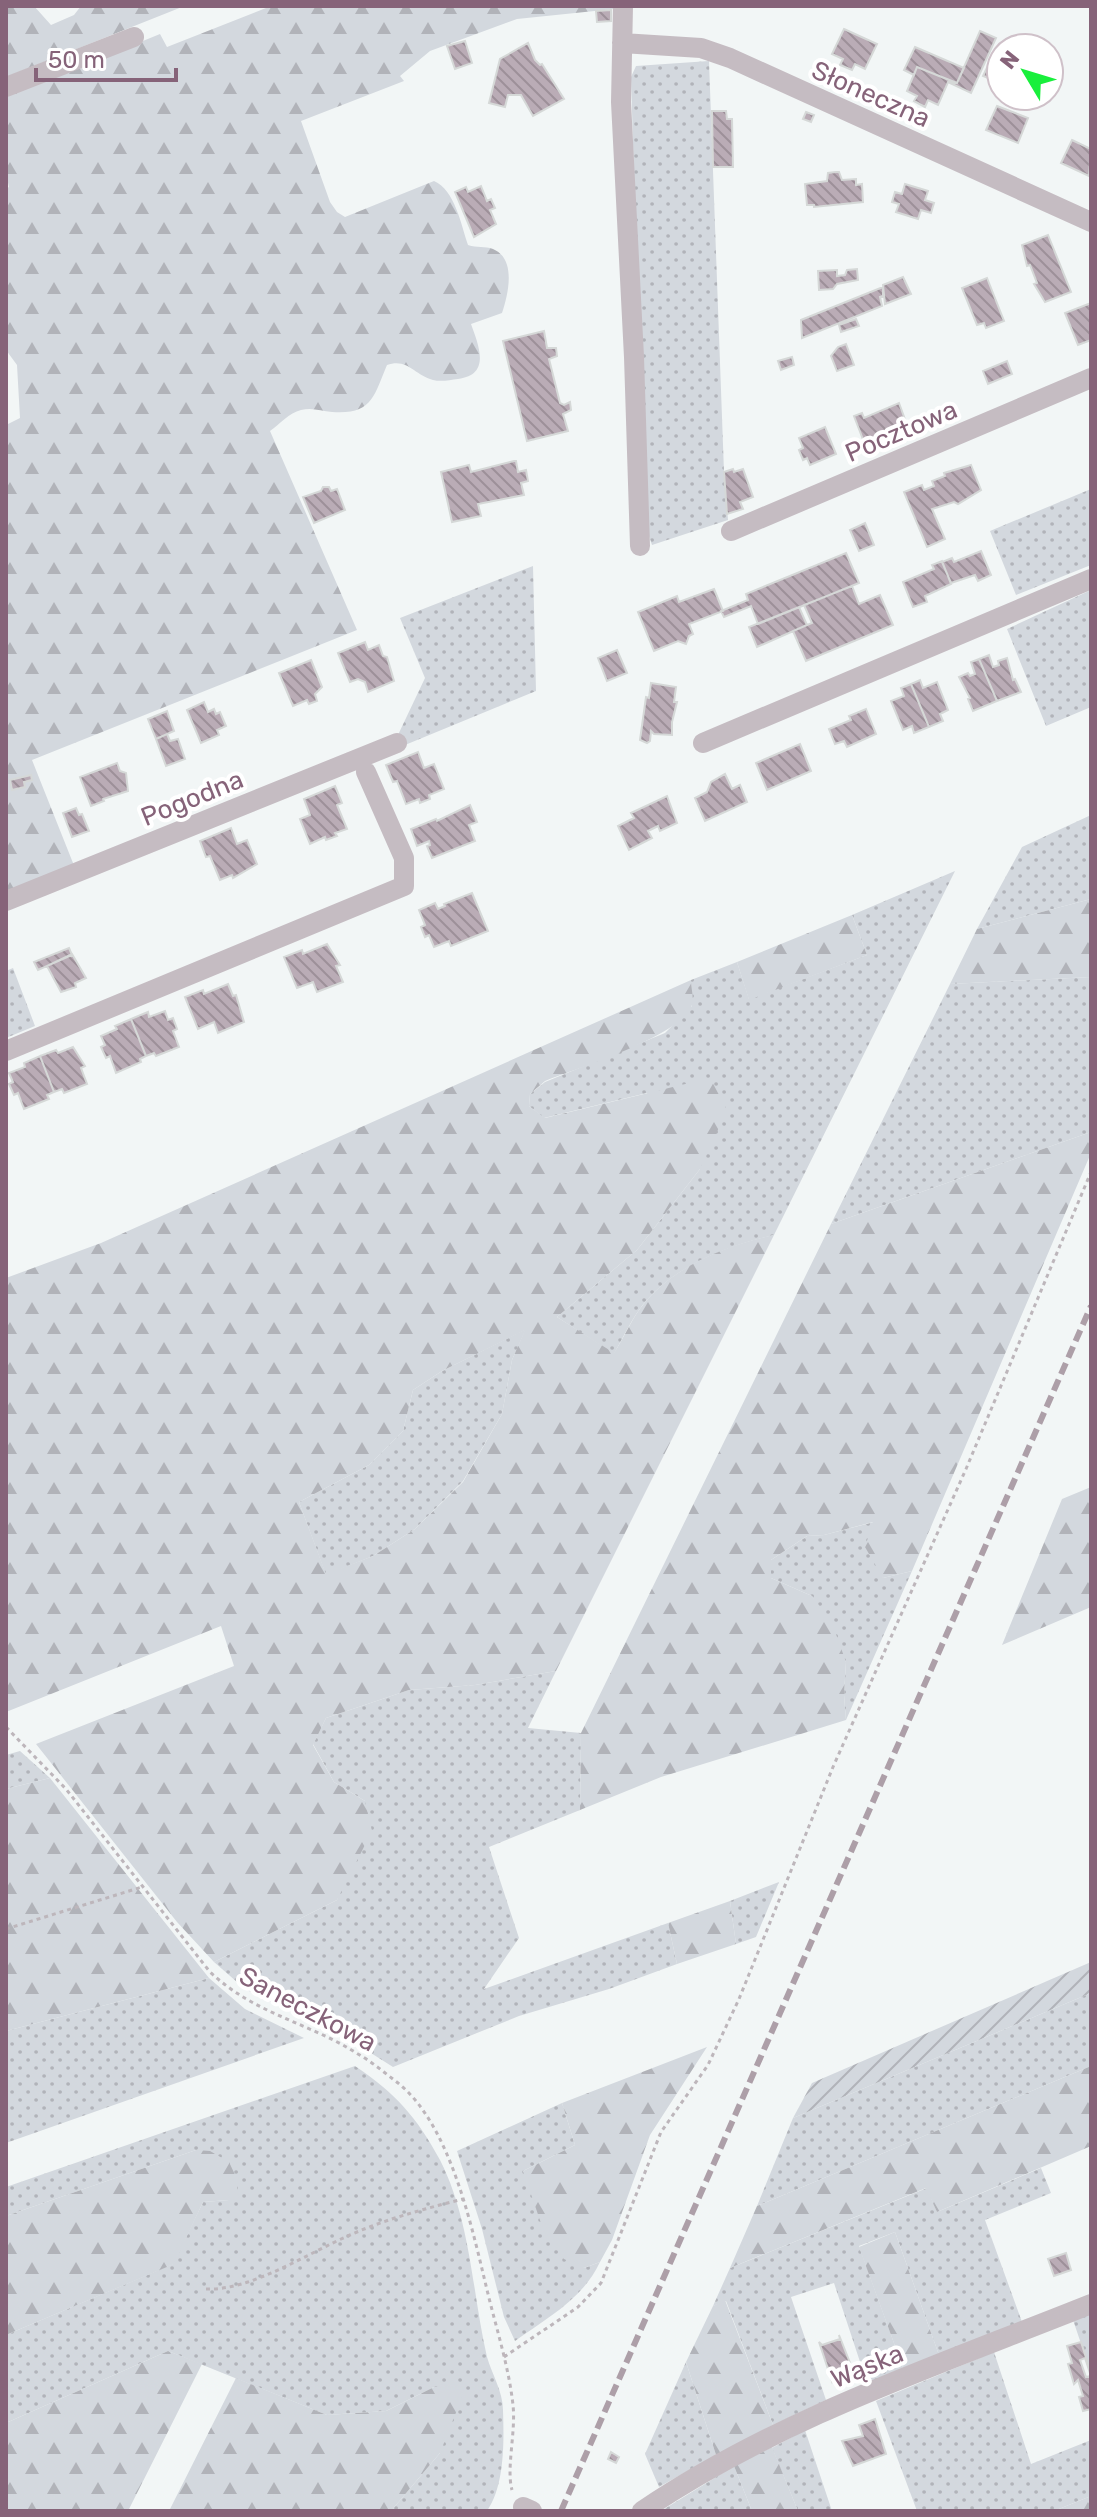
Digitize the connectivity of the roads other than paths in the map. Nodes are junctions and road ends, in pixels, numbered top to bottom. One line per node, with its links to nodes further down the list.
1 (623, 6): 3 (street)
2 (134, 37): 4 (street)
3 (622, 43): 5 (street, Słoneczna); 8 (street)
4 (6, 87)
5 (1091, 222)
6 (1091, 378): 7 (street, Pocztowa)
7 (731, 531)
8 (640, 546)
9 (1091, 579): 11 (street)
10 (397, 743): 13 (street, Pogodna)
11 (703, 743)
12 (366, 772): 14 (street)
13 (6, 901)
14 (6, 1051)
15 (1091, 2304): 16 (street, Wąska)
16 (642, 2511)

